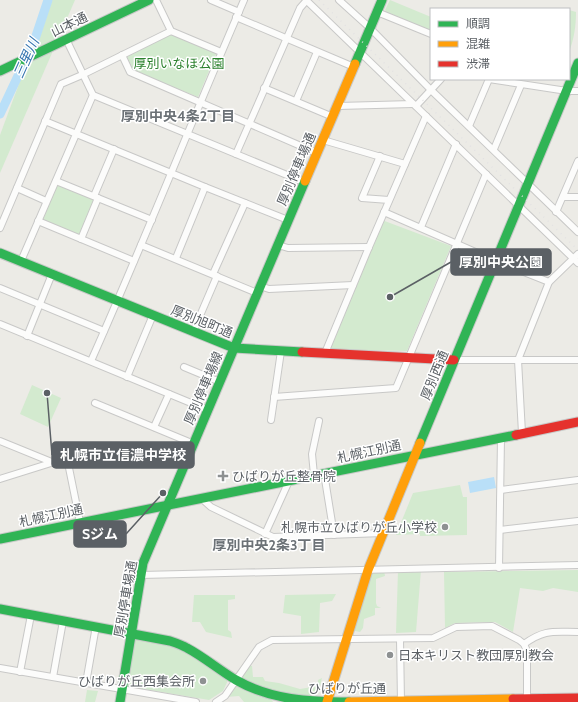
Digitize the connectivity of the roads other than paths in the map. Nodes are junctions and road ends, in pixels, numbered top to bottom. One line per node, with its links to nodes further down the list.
1 (149, 0): 13 (main road, 山本通)
2 (156, 0): 11 (street)
3 (211, 0): 9 (street)
4 (244, 0): 9 (street)
5 (307, 0): 14 (street); 15 (street)
6 (339, 0): 10 (street)
7 (382, 0): 8 (main road, 厚別停車場通)
8 (377, 12): 10 (main road, 厚別停車場通); 12 (street)
9 (238, 14): 14 (street); 16 (street)
10 (370, 28): 15 (main road, 厚別停車場通); 28 (street)
11 (171, 31): 16 (street); 18 (street)
12 (430, 34)
13 (66, 39): 21 (main road, 山本通); 22 (street)
14 (286, 39): 17 (street); 27 (street)
15 (360, 51): 20 (main road, 厚別停車場通); 34 (street)
16 (221, 52): 33 (street)
17 (317, 52): 20 (street); 32 (street)
18 (122, 55): 22 (street); 33 (street)
19 (578, 63): 29 (main road, 厚別西通)
20 (354, 68): 35 (main road, 厚別停車場通)
21 (0, 71)
22 (82, 75): 31 (street); 38 (street)
23 (440, 80): 28 (street)
24 (489, 80): 40 (street)
25 (494, 80): 26 (street)
26 (521, 85): 29 (street); 46 (street)
27 (264, 88): 32 (street); 39 (street)
28 (431, 90): 34 (street); 40 (street)
29 (567, 91): 30 (street); 56 (main road, 厚別西通)
30 (578, 91)
31 (93, 95): 41 (street); 42 (street)
32 (296, 101): 37 (street)
33 (200, 102): 39 (street); 42 (street)
34 (415, 105): 35 (street); 36 (street)
35 (338, 106): 37 (main road, 厚別停車場通)
36 (426, 116): 44 (street); 51 (street)
37 (333, 117): 43 (main road, 厚別停車場通)
38 (45, 121): 41 (street); 58 (street)
39 (249, 124): 47 (street); 48 (street)
40 (469, 126): 46 (street)
41 (76, 134): 45 (street); 54 (street)
42 (187, 134): 48 (street); 52 (street)
43 (323, 140): 47 (main road, 厚別停車場通); 49 (street)
44 (456, 144): 53 (street); 71 (street)
45 (114, 149): 52 (street); 59 (street)
46 (494, 150): 56 (street)
47 (317, 153): 55 (main road, 厚別停車場通)
48 (236, 154): 55 (street)
49 (380, 156): 51 (street); 62 (street)
50 (578, 162): 61 (street)
51 (405, 164): 62 (street)
52 (172, 174): 57 (street); 68 (street)
53 (486, 174): 65 (street); 75 (street)
54 (56, 181): 59 (street); 63 (street)
55 (304, 182): 69 (main road, 厚別停車場通)
56 (528, 184): 65 (main road, 厚別西通); 67 (street)
57 (205, 187): 64 (street); 80 (street)
58 (17, 188): 63 (street); 72 (street)
59 (96, 197): 68 (street); 74 (street)
60 (578, 197): 61 (street)
61 (563, 198): 67 (street)
62 (389, 200): 66 (street)
63 (46, 201): 70 (street)
64 (245, 203): 69 (street); 86 (street)
65 (519, 206): 81 (street); 84 (main road, 厚別西通)
66 (384, 212): 71 (street); 78 (street)
67 (556, 212): 73 (street)
68 (152, 220): 76 (street)
69 (288, 220): 77 (main road, 厚別停車場通)
70 (38, 221): 74 (street); 82 (street)
71 (421, 227): 75 (street)
72 (0, 228)
73 (578, 232)
74 (80, 239): 83 (street)
75 (456, 243): 84 (street); 101 (street)
76 (141, 245): 80 (street); 83 (street)
77 (278, 245): 78 (street); 90 (main road, 厚別停車場通)
78 (369, 247): 88 (street)
79 (0, 253): 82 (main road, 厚別旭町通)
80 (176, 258): 86 (street)
81 (576, 258): 87 (street)
82 (21, 261): 85 (main road, 厚別旭町通)
83 (134, 261): 91 (street)
84 (496, 261): 87 (street); 102 (main road, 厚別西通)
85 (52, 274): 91 (main road, 厚別旭町通); 92 (street)
86 (215, 275): 90 (street); 96 (street)
87 (549, 282): 103 (street)
88 (353, 285): 90 (street); 100 (street)
89 (0, 288): 92 (street)
90 (259, 289): 98 (main road, 厚別停車場通)
91 (118, 300): 93 (main road, 厚別旭町通); 95 (street)
92 (40, 304): 95 (street); 97 (street)
93 (153, 315): 96 (main road, 厚別旭町通); 107 (street)
94 (0, 324): 97 (street)
95 (104, 331): 105 (street)
96 (193, 332): 98 (main road, 厚別旭町通)
97 (27, 336): 105 (street)
98 (234, 348): 99 (main road, 厚別旭町通); 108 (main road, 厚別停車場線)
99 (281, 351): 100 (main road, 厚別旭町通); 110 (street)
100 (325, 353): 101 (main road, 厚別旭町通)
101 (409, 358): 102 (main road, 厚別旭町通); 110 (street)
102 (454, 360): 103 (street); 121 (main road, 厚別西通)
103 (518, 360): 104 (street); 117 (street)
104 (578, 360)
105 (91, 361): 107 (street)
106 (184, 367): 108 (street)
107 (127, 376): 109 (street)
108 (220, 382): 112 (main road, 厚別停車場線)
109 (169, 394): 112 (street); 116 (street)
110 (274, 397): 113 (street)
111 (95, 403): 116 (street)
112 (208, 410): 120 (main road, 厚別停車場線)
113 (271, 420)
114 (319, 421): 124 (street)
115 (578, 422): 117 (main road, 札幌江別通)
116 (154, 427): 120 (street)
117 (522, 434): 118 (main road, 札幌江別通)
118 (502, 438): 121 (main road, 札幌江別通); 128 (street)
119 (0, 441): 122 (street)
120 (194, 444): 130 (main road, 厚別停車場線)
121 (416, 454): 123 (main road, 札幌江別通); 134 (main road, 厚別西通)
122 (54, 463): 125 (street); 132 (street)
123 (324, 473): 124 (main road, 札幌江別通); 136 (street)
124 (314, 475): 127 (main road, 札幌江別通)
125 (0, 479)
126 (578, 480): 128 (street)
127 (289, 481): 129 (main road, 札幌江別通); 135 (street)
128 (501, 490): 133 (street)
129 (201, 498): 130 (main road, 札幌江別通); 135 (street)
130 (168, 504): 132 (main road, 札幌江別通); 141 (main road, 厚別停車場通)
131 (578, 521): 133 (street)
132 (80, 522): 137 (main road, 札幌江別通)
133 (500, 530): 139 (street)
134 (383, 533): 136 (street); 140 (main road, 厚別西通)
135 (265, 534): 136 (street)
136 (334, 535)
137 (0, 539)
138 (578, 565): 139 (street)
139 (499, 568): 140 (street)
140 (368, 570): 141 (street); 149 (main road, 厚別西通)
141 (141, 575): 147 (main road, 厚別停車場通)
142 (0, 610): 143 (main road, ひばりが丘通)
143 (31, 615): 144 (main road, ひばりが丘通); 152 (street)
144 (63, 620): 145 (main road, ひばりが丘通); 153 (street)
145 (96, 626): 147 (main road, ひばりが丘通); 155 (street)
146 (578, 632): 150 (street)
147 (132, 633): 154 (main road, ひばりが丘通); 156 (main road, 厚別停車場通)
148 (400, 638): 149 (street); 150 (street); 160 (street)
149 (346, 640): 154 (street); 164 (main road, 厚別西通)
150 (524, 644): 159 (street)
151 (0, 668): 152 (street)
152 (20, 672): 153 (street)
153 (53, 677): 155 (street)
154 (236, 680): 158 (main road, ひばりが丘通); 163 (street)
155 (86, 683): 156 (street)
156 (122, 689): 161 (main road, 厚別停車場通); 162 (street)
157 (578, 698): 159 (main road, ひばりが丘通)
158 (281, 700): 164 (main road, ひばりが丘通)
159 (528, 700): 160 (main road, ひばりが丘通)
160 (401, 701): 164 (main road, ひばりが丘通)
161 (120, 702)
162 (196, 702)
163 (216, 702)
164 (327, 702)

